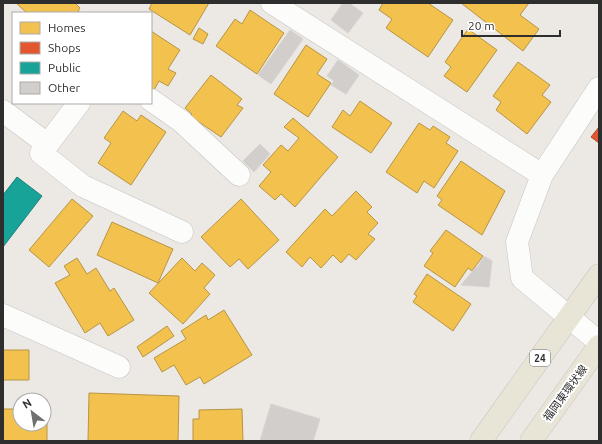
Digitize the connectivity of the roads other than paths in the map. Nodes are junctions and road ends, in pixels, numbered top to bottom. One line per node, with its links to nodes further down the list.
1 (272, 3): 8 (street)
2 (599, 88): 8 (street)
3 (152, 101): 7 (street)
4 (78, 104): 6 (street)
5 (3, 111): 6 (street)
6 (47, 144): 9 (street)
7 (239, 174)
8 (542, 175): 12 (street)
9 (182, 232)
10 (599, 274): 12 (main road, 24)
11 (3, 315): 15 (street)
12 (568, 318): 13 (street); 16 (main road, 24)
13 (599, 342)
14 (599, 346): 17 (main road, 福岡東環状線)
15 (119, 367)
16 (481, 441)
17 (531, 441)

